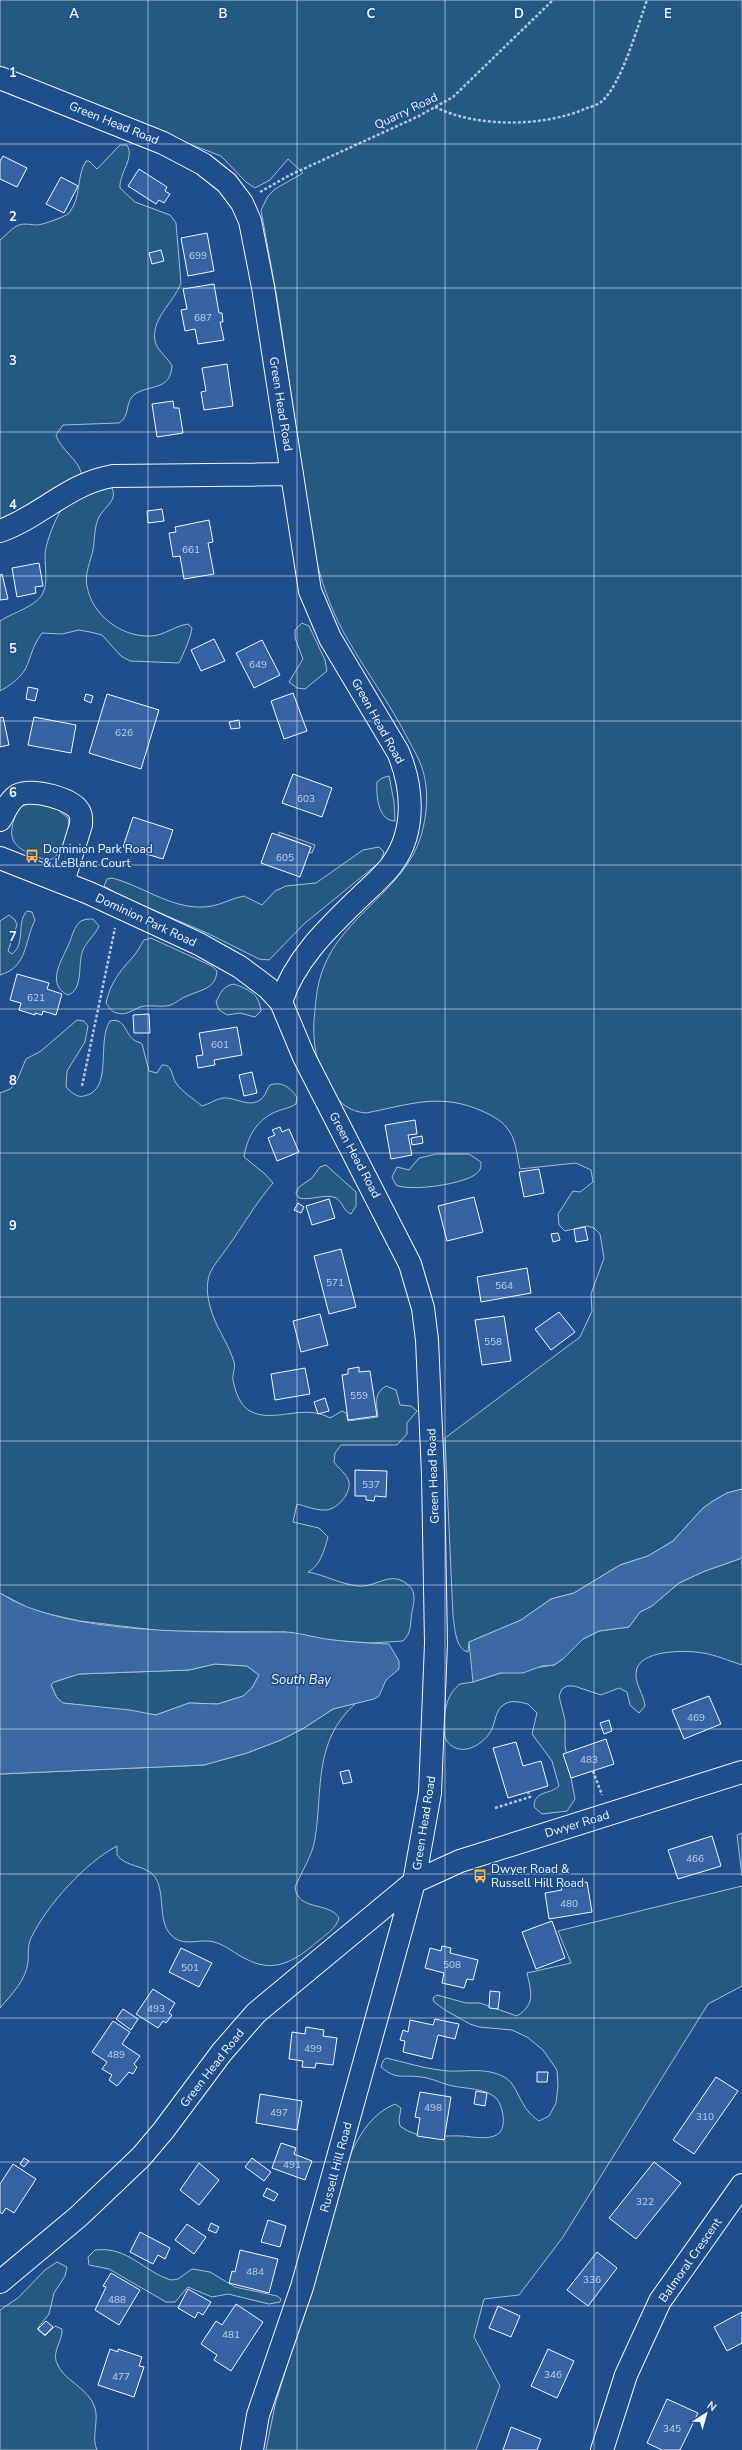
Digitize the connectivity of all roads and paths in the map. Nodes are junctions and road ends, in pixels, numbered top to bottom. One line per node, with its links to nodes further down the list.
1 (553, 0): 4 (path, Quarry Road)
2 (648, 0): 4 (path)
3 (0, 78): 5 (street, Green Head Road)
4 (436, 107): 5 (path, Quarry Road)
5 (242, 202): 6 (street, Green Head Road)
6 (292, 474): 7 (street); 12 (street, Green Head Road)
7 (0, 531)
8 (0, 820): 10 (street)
9 (0, 858): 10 (street, Dominion Park Road)
10 (63, 882): 11 (street, Dominion Park Road)
11 (119, 907): 12 (street, Dominion Park Road); 13 (path)
12 (281, 1002): 19 (street, Green Head Road)
13 (82, 1086)
14 (594, 1771): 18 (path)
15 (742, 1772): 18 (street, Dwyer Road)
16 (528, 1792): 17 (path)
17 (495, 1808)
18 (608, 1814): 19 (street, Dwyer Road)
19 (414, 1882): 21 (street, Green Head Road); 22 (street, Russell Hill Road)
20 (741, 2188): 23 (street, Balmoral Crescent)
21 (0, 2282)
22 (252, 2450)
23 (602, 2450)

